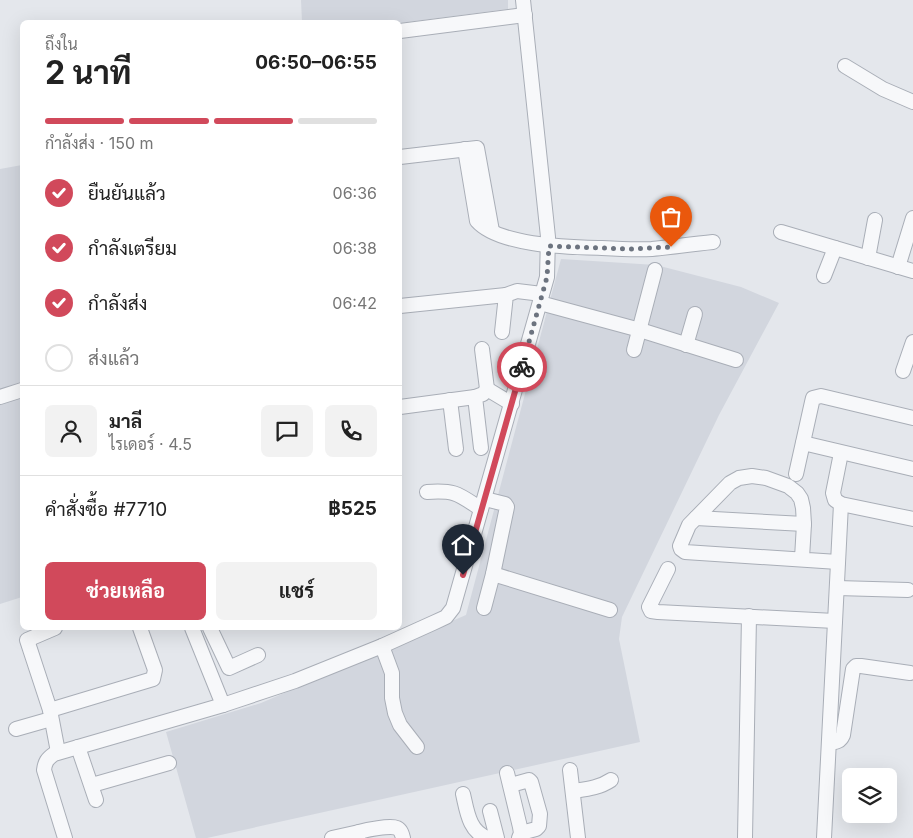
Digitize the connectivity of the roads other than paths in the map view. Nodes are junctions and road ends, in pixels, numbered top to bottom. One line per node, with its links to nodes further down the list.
1 (523, 0): 2 (street)
2 (525, 15): 3 (street); 11 (street)
3 (402, 31)
4 (846, 66): 5 (street)
5 (913, 102)
6 (402, 157): 11 (street)
7 (913, 218): 14 (street)
8 (875, 220): 13 (street)
9 (781, 232): 12 (street)
10 (713, 242): 11 (street)
11 (549, 246): 19 (street)
12 (834, 248): 13 (street); 17 (street)
13 (868, 258): 14 (street)
14 (898, 267): 16 (street)
15 (656, 270): 22 (street)
16 (913, 271)
17 (824, 276)
18 (506, 295): 19 (street); 20 (street); 23 (street)
19 (541, 299): 22 (street); 34 (street)
20 (402, 306)
21 (695, 314): 25 (street)
22 (640, 330): 25 (street); 27 (street)
23 (502, 332)
24 (913, 342): 29 (street)
25 (686, 345): 28 (street)
26 (482, 349): 31 (street)
27 (634, 350)
28 (736, 360)
29 (903, 371)
30 (20, 391): 32 (street)
31 (481, 393): 33 (street); 34 (street); 38 (street)
32 (0, 397)
33 (450, 400): 35 (street); 39 (street)
34 (512, 404): 44 (street)
35 (402, 407)
36 (913, 418): 37 (street)
37 (803, 443): 40 (street); 42 (street)
38 (481, 448)
39 (456, 449)
40 (841, 453): 41 (street); 45 (street)
41 (913, 469)
42 (796, 474)
43 (427, 492): 44 (street)
44 (483, 504): 52 (street); 63 (street)
45 (841, 504): 47 (street); 50 (street)
46 (696, 518): 48 (street); 48 (street); 49 (street)
47 (913, 519)
48 (804, 524): 49 (street)
49 (802, 558): 50 (street)
50 (838, 562): 53 (street)
51 (668, 569): 57 (street)
52 (493, 574): 55 (street); 56 (street)
53 (837, 588): 54 (street); 58 (street)
54 (908, 590)
55 (484, 608)
56 (610, 610)
57 (749, 616): 58 (street); 91 (street)
58 (835, 621): 71 (street)
59 (50, 630): 69 (street)
60 (141, 630): 69 (street)
61 (193, 630): 67 (street)
62 (211, 630): 65 (street)
63 (382, 646): 68 (street); 73 (street)
64 (258, 655): 65 (street)
65 (228, 668): 67 (street)
66 (910, 673): 71 (street)
67 (211, 676): 68 (street)
68 (223, 705): 72 (street)
69 (51, 715): 70 (street); 74 (street)
70 (16, 729)
71 (829, 743): 92 (street)
72 (78, 746): 74 (street); 78 (street)
73 (417, 747)
74 (58, 752): 85 (street)
75 (169, 762): 78 (street)
76 (570, 770): 79 (street)
77 (611, 780): 79 (street)
78 (92, 785): 81 (street)
79 (573, 791): 90 (street)
80 (463, 794): 88 (street)
81 (96, 800)
82 (490, 811): 89 (street)
83 (359, 835): 86 (street); 87 (street)
84 (520, 836): 84 (street)
85 (65, 838)
86 (332, 838)
87 (403, 838)
88 (488, 838)
89 (497, 838)
90 (578, 838)
91 (745, 838)
92 (824, 838)

